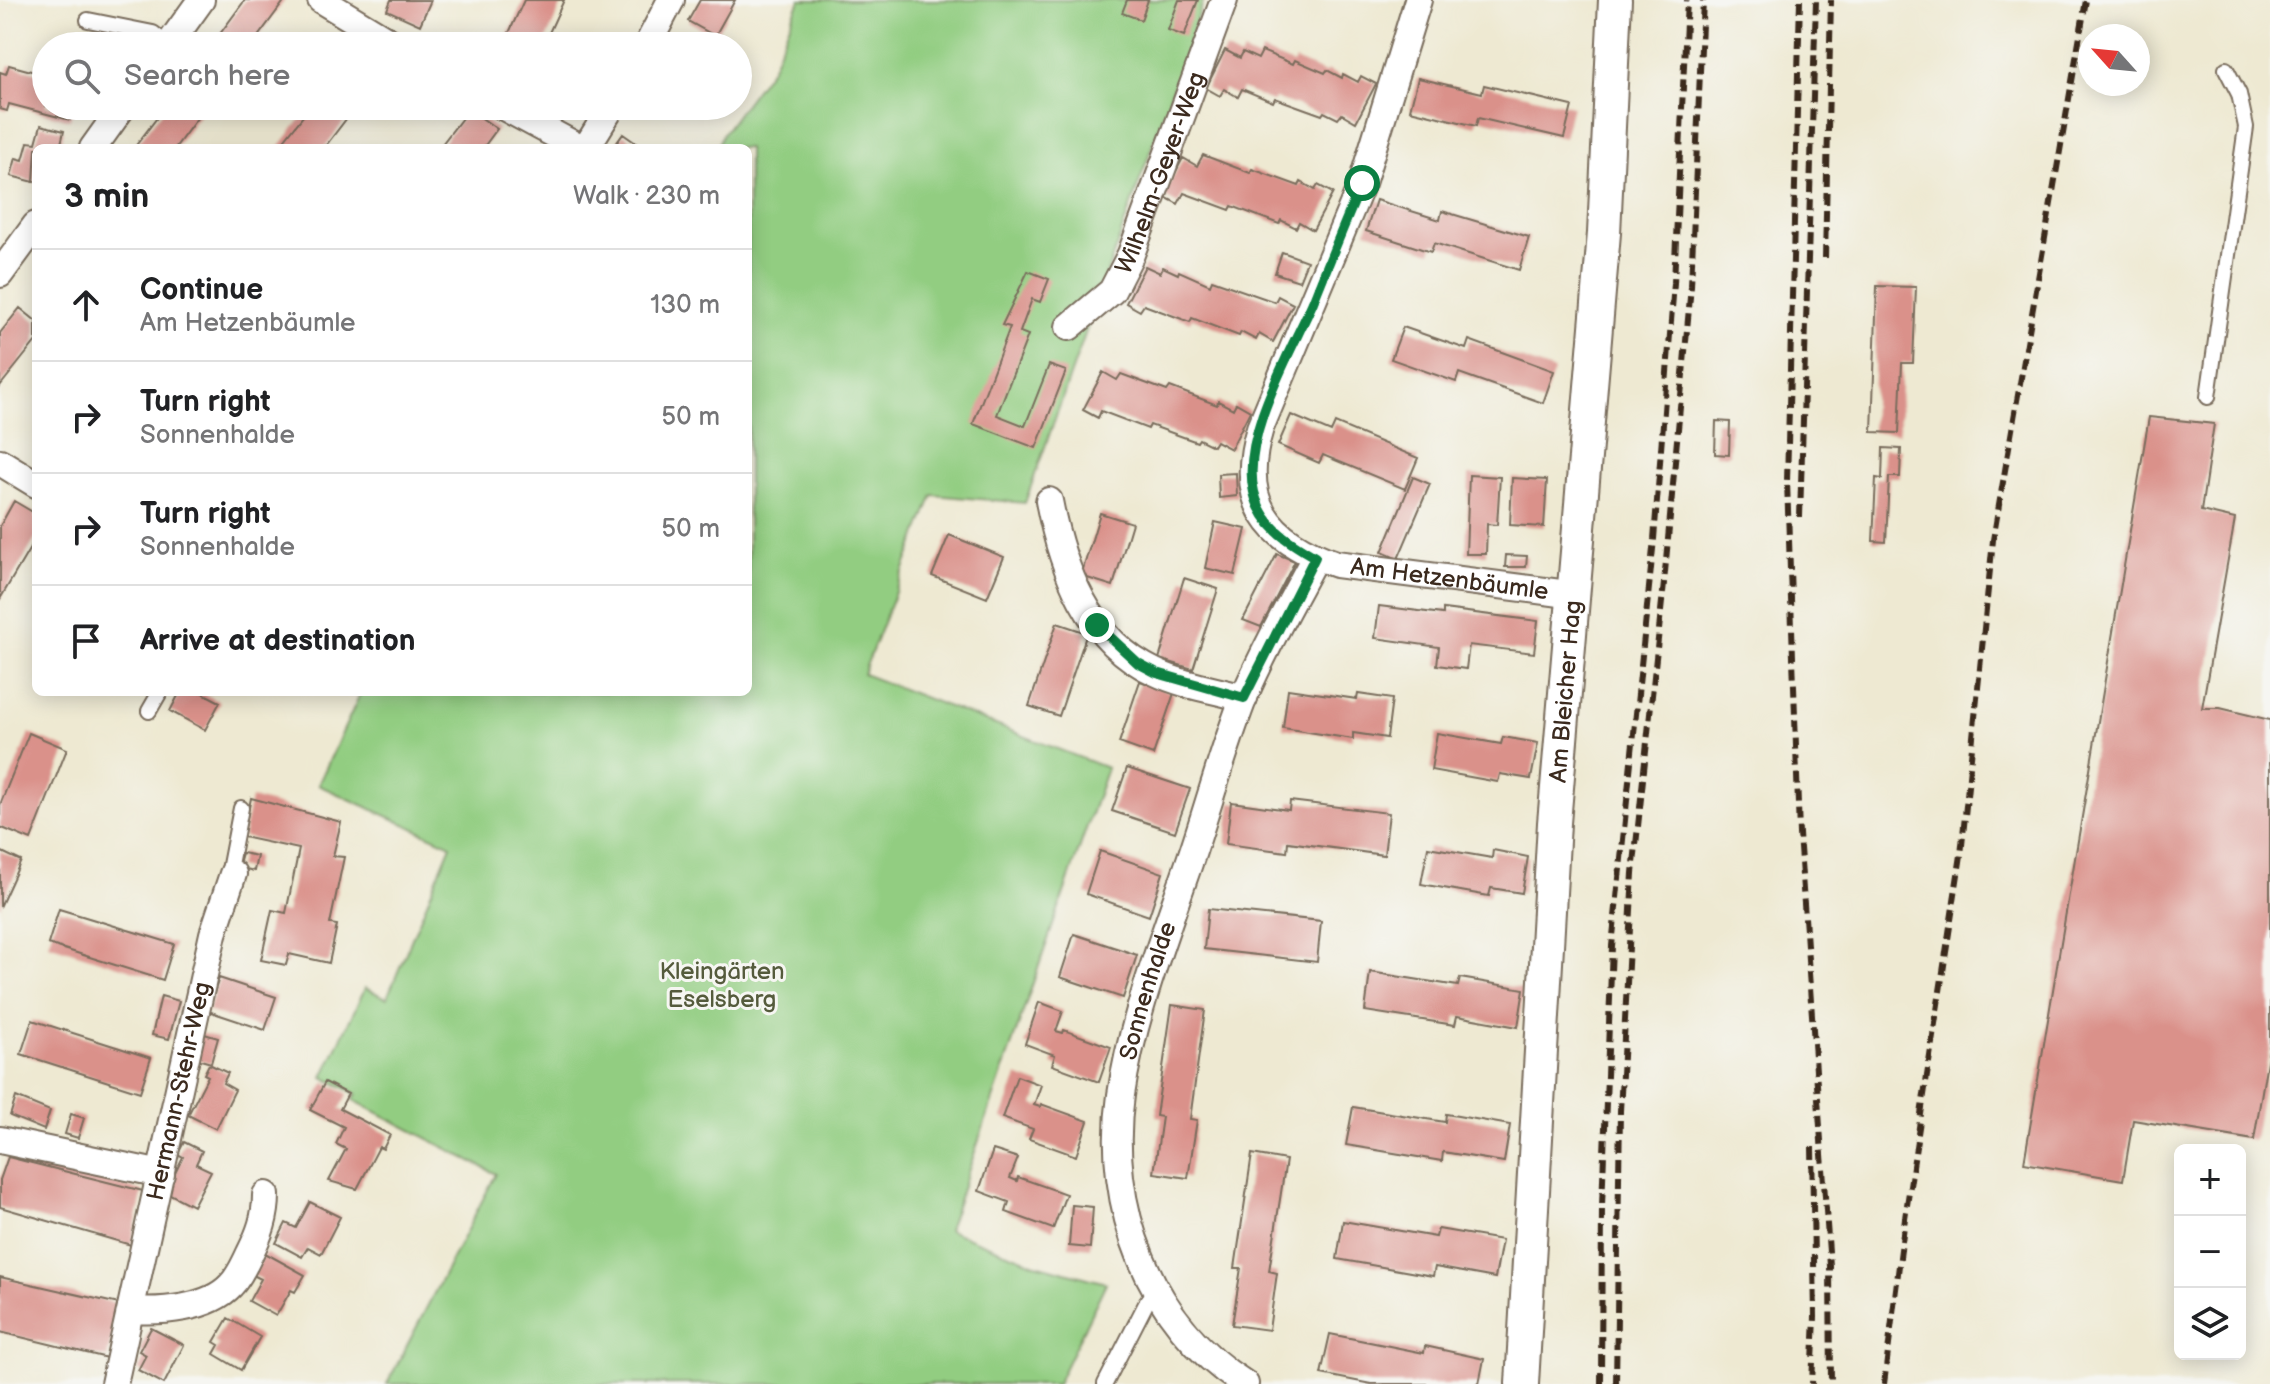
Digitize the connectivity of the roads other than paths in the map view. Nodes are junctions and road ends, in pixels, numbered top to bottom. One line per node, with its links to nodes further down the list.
1 (201, 0): 9 (street)
2 (321, 0): 10 (street)
3 (671, 0): 11 (street)
4 (1224, 0): 21 (street, Wilhelm-Geyer-Weg)
5 (1418, 0): 26 (street, Am Hetzenbäumle)
6 (1615, 0): 27 (street, Am Bleicher Hag)
7 (88, 20): 8 (lane)
8 (148, 32)
9 (178, 32)
10 (374, 32)
11 (654, 32)
12 (2226, 69): 22 (lane)
13 (113, 120): 16 (street)
14 (529, 120): 17 (street)
15 (602, 120): 18 (street)
16 (96, 144)
17 (575, 144)
18 (586, 144)
19 (32, 230): 20 (street)
20 (0, 274)
21 (1069, 327)
22 (2208, 397)
23 (0, 462): 24 (street)
24 (32, 482)
25 (1049, 501): 29 (street)
26 (1315, 557): 27 (street, Am Hetzenbäumle); 29 (street, Sonnenhalde)
27 (1576, 595): 41 (street, Am Bleicher Hag)
28 (158, 696): 30 (lane)
29 (1244, 698): 36 (street, Sonnenhalde)
30 (149, 711)
31 (241, 808): 32 (lane)
32 (233, 874): 34 (street, Hermann-Stehr-Weg)
33 (0, 1140): 34 (street)
34 (161, 1174): 37 (street, Hermann-Stehr-Weg)
35 (266, 1195): 37 (street)
36 (1154, 1288): 39 (lane); 40 (street, Sonnenhalde)
37 (131, 1310): 38 (street, Hermann-Stehr-Weg)
38 (114, 1384)
39 (1105, 1384)
40 (1245, 1384)
41 (1522, 1384)

